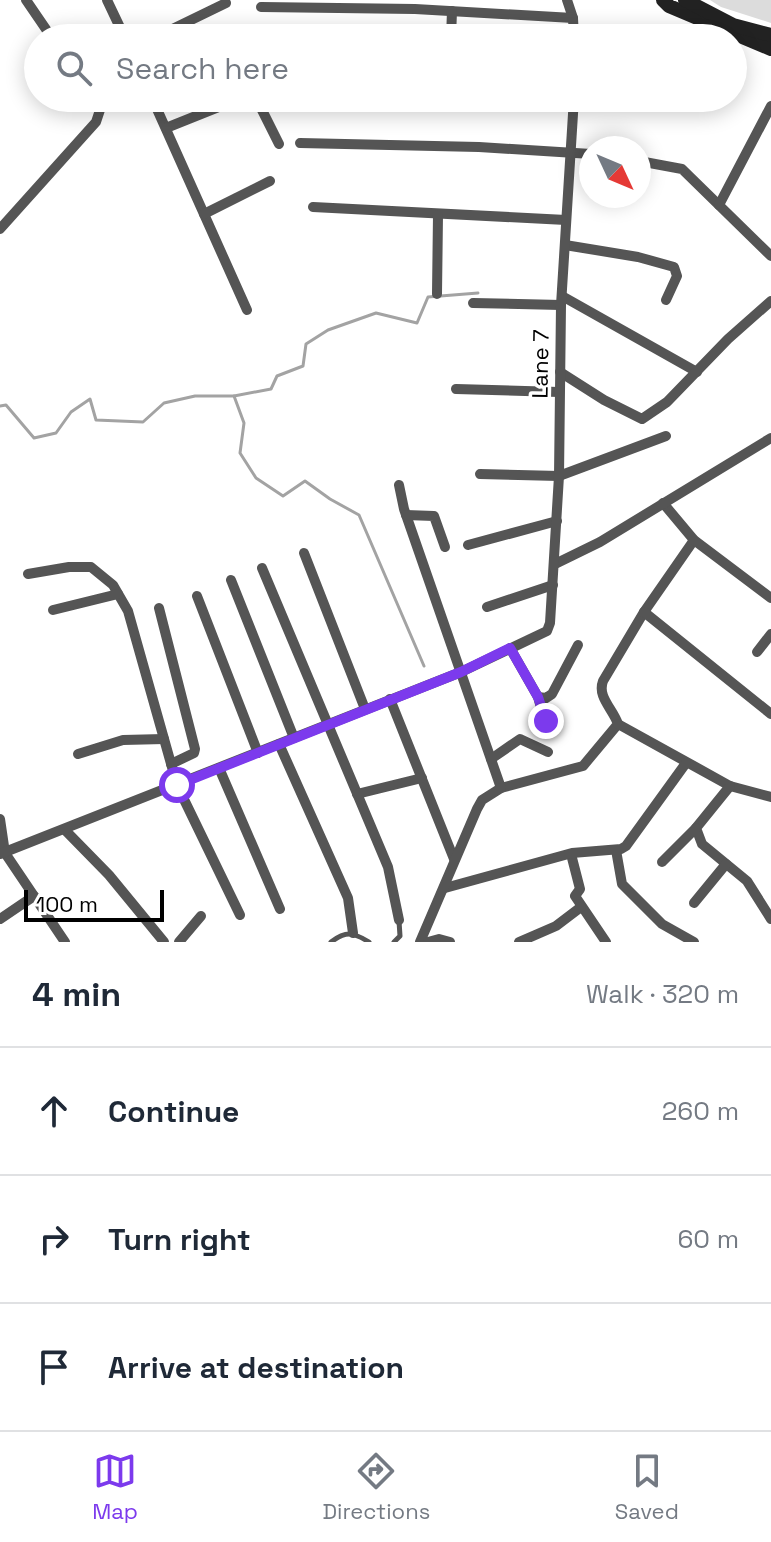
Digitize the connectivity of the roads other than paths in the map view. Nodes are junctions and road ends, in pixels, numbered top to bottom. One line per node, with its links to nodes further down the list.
1 (26, 0): 11 (street)
2 (107, 0): 12 (street)
3 (567, 0): 10 (street)
4 (663, 0): 16 (main road)
5 (685, 0): 17 (main road)
6 (226, 3): 13 (street)
7 (464, 6): 9 (street); 10 (street)
8 (261, 7): 9 (street)
9 (452, 11): 14 (street)
10 (573, 18): 15 (street)
11 (42, 24)
12 (118, 24)
13 (183, 24)
14 (452, 24)
15 (573, 24)
16 (701, 24)
17 (727, 24)
18 (747, 34): 20 (main road)
19 (747, 35): 21 (main road)
20 (771, 35)
21 (771, 49)
22 (771, 106): 35 (street)
23 (99, 112): 40 (street)
24 (159, 112): 28 (street)
25 (206, 112): 28 (street)
26 (263, 112): 30 (street)
27 (573, 112): 31 (street, Lane 7)
28 (166, 128): 37 (street)
29 (300, 143): 31 (street)
30 (279, 144)
31 (570, 151): 32 (street); 39 (street, Lane 7)
32 (579, 152)
33 (651, 163): 35 (street)
34 (270, 181): 37 (street)
35 (719, 205): 42 (street)
36 (313, 207): 38 (street)
37 (204, 214): 48 (street)
38 (438, 215): 39 (street); 43 (street)
39 (566, 220): 41 (street, Lane 7)
40 (0, 229)
41 (565, 245): 44 (street); 45 (street, Lane 7)
42 (771, 256)
43 (437, 294)
44 (666, 300)
45 (562, 301): 47 (street); 49 (street, Lane 7); 50 (street)
46 (771, 301): 50 (street)
47 (473, 303)
48 (247, 310)
49 (560, 372): 50 (street); 52 (street, Lane 7)
50 (697, 372)
51 (456, 389): 52 (street)
52 (559, 392): 56 (street, Lane 7)
53 (666, 436): 56 (street)
54 (771, 438): 58 (street)
55 (480, 474): 56 (street)
56 (559, 476): 60 (street, Lane 7)
57 (399, 485): 59 (street)
58 (663, 503): 61 (street); 65 (street)
59 (406, 515): 63 (street); 81 (street)
60 (557, 521): 62 (street); 65 (street, Lane 7)
61 (694, 540): 72 (street); 76 (street)
62 (468, 545)
63 (445, 547)
64 (304, 553): 84 (street)
65 (555, 564): 69 (street, Lane 7)
66 (262, 568): 87 (street)
67 (28, 574): 70 (street)
68 (231, 580): 89 (street)
69 (553, 585): 73 (street); 79 (street, Lane 7)
70 (118, 594): 75 (street); 90 (street)
71 (197, 596): 93 (street)
72 (771, 598)
73 (487, 607)
74 (159, 608): 97 (street)
75 (53, 610)
76 (644, 612): 85 (street); 86 (street)
77 (771, 634): 80 (street)
78 (578, 645): 82 (street)
79 (510, 648): 81 (street); 82 (street)
80 (757, 652)
81 (461, 672): 83 (street); 95 (street)
82 (538, 697): 88 (street)
83 (390, 699): 84 (street); 99 (street)
84 (365, 709): 87 (street)
85 (771, 714)
86 (618, 724): 96 (street); 102 (street)
87 (327, 725): 89 (street); 103 (street)
88 (557, 727)
89 (294, 738): 91 (street)
90 (164, 739): 94 (street); 97 (street)
91 (279, 744): 93 (street); 124 (street)
92 (548, 752): 95 (street)
93 (258, 753): 98 (street)
94 (78, 754)
95 (491, 759): 102 (street)
96 (686, 763): 101 (street); 108 (street)
97 (171, 764): 100 (street)
98 (219, 768): 100 (street); 118 (street)
99 (422, 778): 103 (street); 111 (street)
100 (177, 785): 107 (street); 119 (street)
101 (730, 786): 104 (street); 106 (street)
102 (501, 788): 111 (street)
103 (357, 794): 123 (street)
104 (771, 797)
105 (0, 819): 109 (street)
106 (696, 828): 112 (street); 113 (street)
107 (65, 830): 109 (street); 126 (street)
108 (616, 850): 110 (street); 136 (street)
109 (3, 853): 115 (street)
110 (571, 854): 114 (street); 117 (street)
111 (454, 859): 114 (street)
112 (662, 862)
113 (726, 864): 116 (street); 122 (street)
114 (445, 888): 131 (street)
115 (34, 896): 121 (street); 125 (street)
116 (694, 903)
117 (581, 907): 134 (street); 135 (street)
118 (280, 909)
119 (240, 915)
120 (201, 916): 127 (street)
121 (0, 919)
122 (771, 919)
123 (399, 920): 130 (lane)
124 (353, 933): 128 (lane); 129 (lane)
125 (65, 942)
126 (164, 942)
127 (179, 942)
128 (331, 942)
129 (369, 942)
130 (394, 942)
131 (420, 942)
132 (428, 942): 133 (street)
133 (450, 942)
134 (519, 942)
135 (606, 942)
136 (694, 942)

